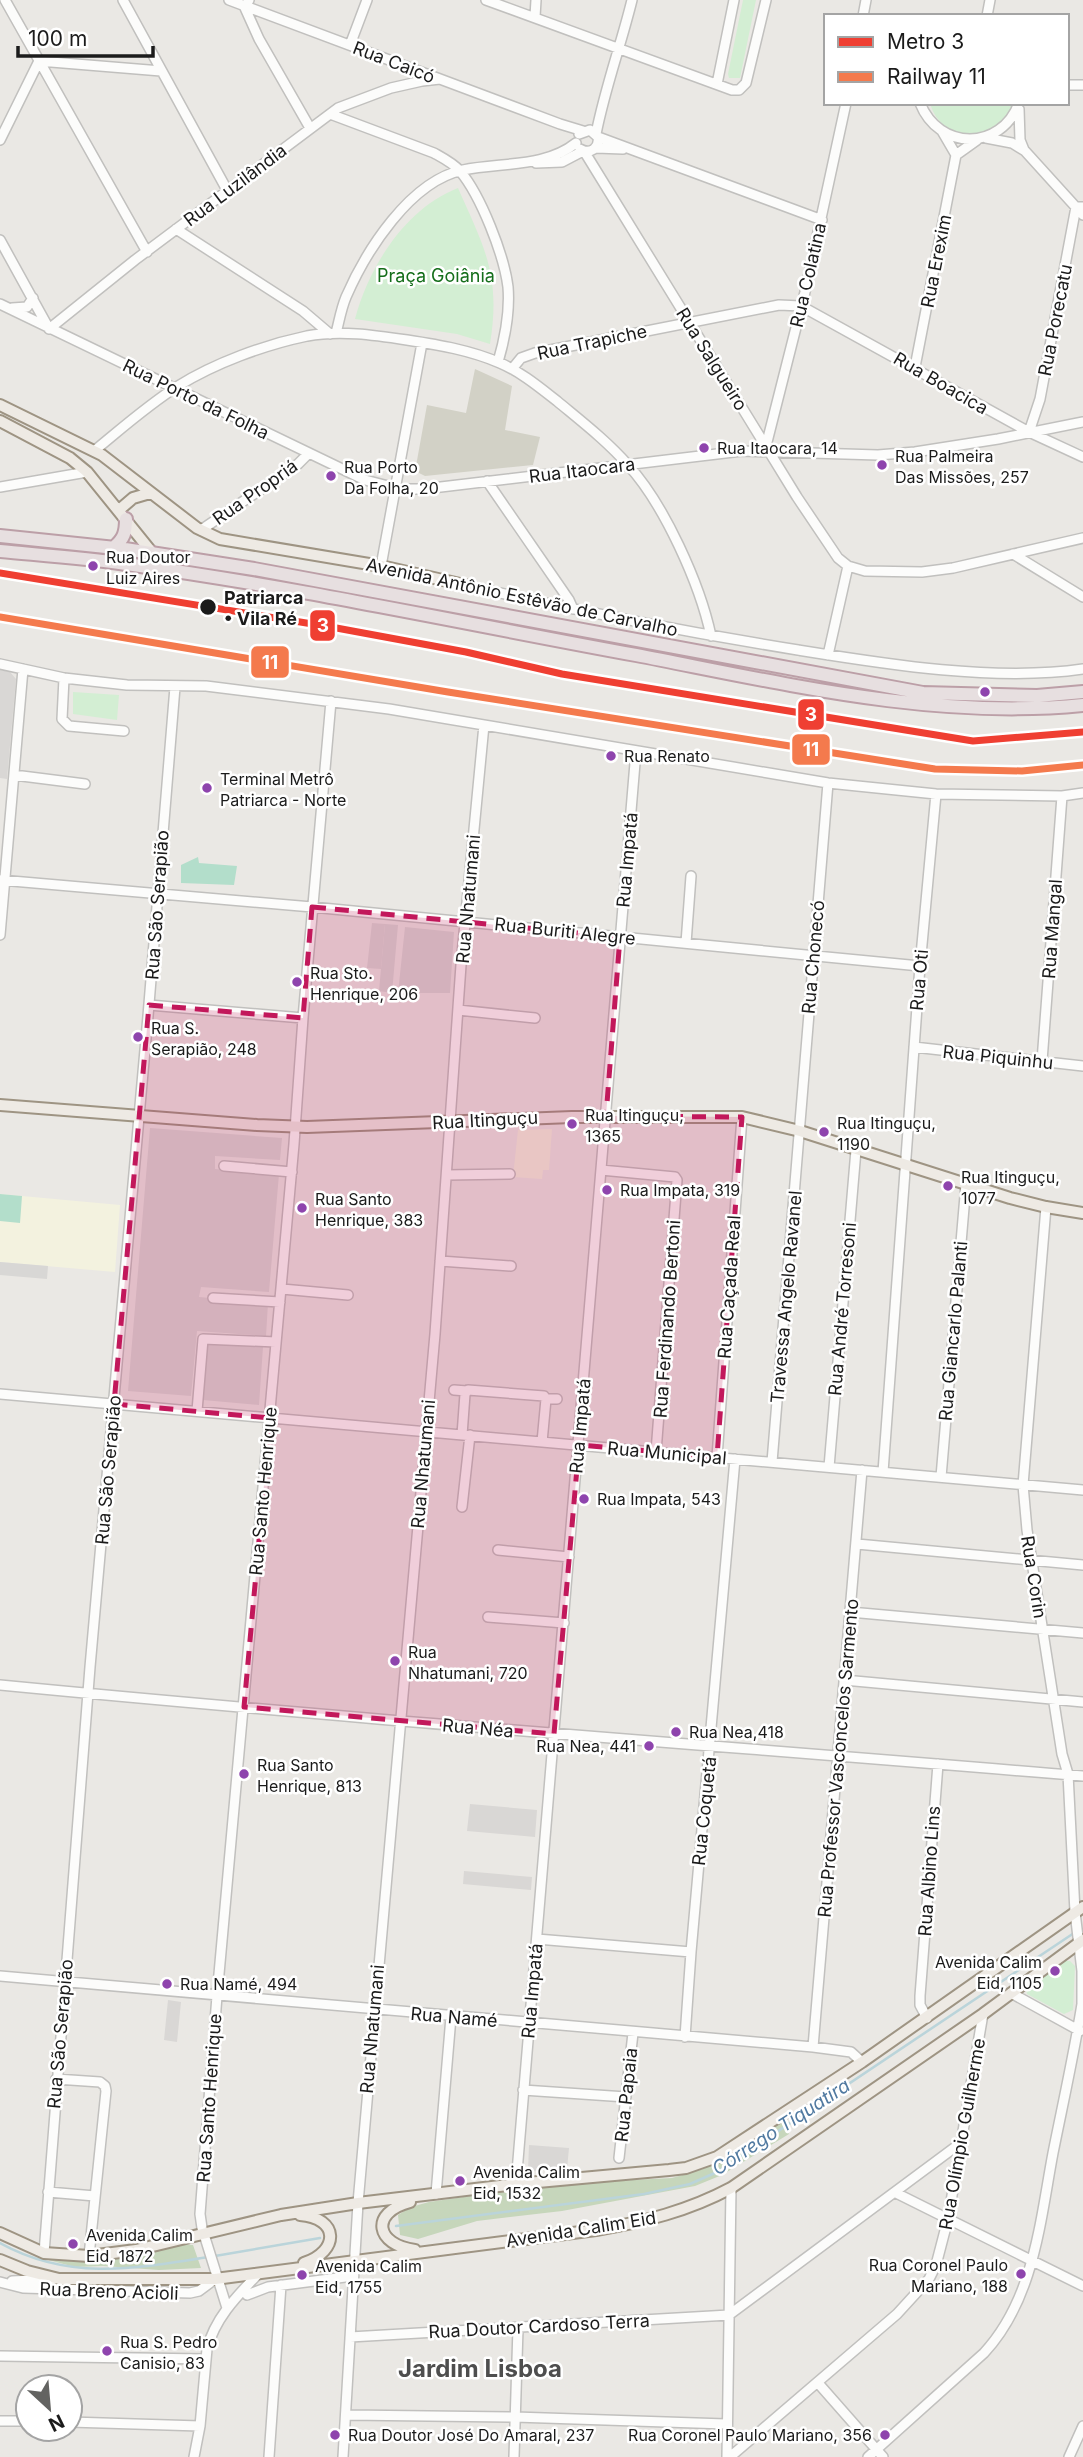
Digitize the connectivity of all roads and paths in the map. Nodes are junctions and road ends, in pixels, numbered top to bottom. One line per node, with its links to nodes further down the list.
1 (5, 0): 14 (street)
2 (122, 0): 15 (street)
3 (229, 0): 10 (street, Rua Caicó)
4 (367, 0): 12 (street)
5 (486, 0): 11 (street)
6 (536, 0): 11 (street)
7 (632, 0): 13 (street)
8 (734, 0): 17 (street)
9 (765, 0): 17 (street)
10 (247, 3): 12 (street, Rua Caicó); 25 (street)
11 (535, 17): 13 (street)
12 (349, 45): 16 (street, Rua Caicó)
13 (620, 49): 17 (street); 18 (street)
14 (39, 61): 15 (street); 30 (street); 43 (street)
15 (161, 71): 38 (street)
16 (440, 79): 23 (street, Rua Luzilândia); 24 (street, Rua Caicó)
17 (717, 84)
18 (602, 102): 26 (street); 28 (street)
19 (846, 105): 40 (street, Rua Colatina)
20 (921, 105): 27 (street)
21 (1018, 105): 29 (street)
22 (1019, 105): 34 (street)
23 (330, 114): 25 (street, Rua Luzilândia); 37 (street)
24 (560, 124): 26 (street, Rua Caicó); 31 (street, Rua Caicó)
25 (310, 128): 38 (street, Rua Luzilândia)
26 (584, 130): 28 (street, Rua Caicó); 31 (street)
27 (942, 131): 29 (street); 35 (street)
28 (597, 135): 32 (street); 33 (street)
29 (981, 138): 34 (street); 35 (street)
30 (0, 140)
31 (576, 141): 32 (street, Rua Caicó); 36 (street)
32 (588, 150): 33 (street); 36 (street); 47 (street, Rua Salgueiro)
33 (634, 150): 40 (street)
34 (1025, 151): 39 (street)
35 (956, 155): 52 (street, Rua Erexim)
36 (527, 161): 37 (street)
37 (459, 170): 49 (street); 51 (street)
38 (227, 190): 41 (street, Rua Luzilândia)
39 (1081, 209): 58 (street, Rua Porecatu)
40 (822, 219): 46 (street, Rua Colatina)
41 (176, 229): 43 (street, Rua Luzilândia); 49 (street)
42 (0, 240): 44 (street)
43 (147, 252): 48 (street, Rua Luzilândia)
44 (33, 298): 45 (street); 48 (street)
45 (3, 306): 48 (street, Rua Porto da Folha)
46 (801, 306): 47 (street, Rua Trapiche); 52 (street, Rua Boacica); 59 (street, Rua Colatina)
47 (690, 323): 53 (street, Rua Trapiche); 59 (street, Rua Salgueiro)
48 (49, 329): 54 (street, Rua Porto da Folha)
49 (333, 334): 50 (street); 54 (street)
50 (422, 343): 51 (street); 68 (street)
51 (498, 362): 53 (street)
52 (915, 368): 58 (street, Rua Boacica)
53 (512, 369): 64 (street)
54 (176, 387): 60 (street); 61 (street, Rua Porto da Folha)
55 (0, 405): 60 (main road, Avenida Antônio Estêvão de Carvalho)
56 (0, 421): 62 (main road)
57 (1083, 422): 58 (street, Rua Itaocara)
58 (1029, 432): 59 (street, Rua Itaocara); 63 (street, Rua Boacica)
59 (768, 449): 64 (street, Rua Itaocara); 79 (street, Rua Salgueiro)
60 (94, 450): 62 (main road); 69 (main road, Avenida Antônio Estêvão de Carvalho)
61 (309, 453): 68 (street, Rua Porto da Folha); 71 (street, Rua Propriá)
62 (69, 457): 65 (main road)
63 (1083, 457)
64 (628, 464): 66 (street, Rua Itaocara); 84 (street)
65 (87, 472): 67 (street); 70 (main road)
66 (487, 481): 68 (street, Rua Itaocara); 83 (street)
67 (0, 486)
68 (395, 488): 78 (street)
69 (150, 493): 70 (main road); 71 (main road, Avenida Antônio Estêvão de Carvalho)
70 (123, 515): 74 (highway); 76 (main road)
71 (201, 530): 78 (main road, Avenida Antônio Estêvão de Carvalho)
72 (0, 536): 74 (highway, Avenida Antônio Estêvão de Carvalho)
73 (1083, 538): 77 (street)
74 (114, 547): 76 (highway, Avenida Antônio Estêvão de Carvalho)
75 (0, 551): 80 (highway, Avenida Antônio Estêvão de Carvalho)
76 (152, 553): 80 (main road); 91 (highway, Avenida Antônio Estêvão de Carvalho)
77 (1013, 554): 79 (street); 82 (street)
78 (381, 566): 81 (main road, Avenida Antônio Estêvão de Carvalho)
79 (848, 566): 85 (street)
80 (166, 570): 93 (highway, Avenida Antônio Estêvão de Carvalho)
81 (469, 586): 83 (street, Avenida Antônio Estêvão de Carvalho)
82 (1083, 597)
83 (572, 609): 84 (street, Avenida Antônio Estêvão de Carvalho)
84 (711, 636): 85 (street, Avenida Antônio Estêvão de Carvalho)
85 (828, 655): 88 (street, Avenida Antônio Estêvão de Carvalho)
86 (0, 664): 87 (street)
87 (23, 669): 89 (street); 97 (street)
88 (1083, 669)
89 (64, 678): 90 (street); 95 (street)
90 (175, 687): 92 (street); 105 (street, Rua São Serapião)
91 (1083, 692)
92 (331, 701): 94 (street); 106 (street, Rua Santo Henrique)
93 (1083, 705)
94 (484, 725): 96 (street); 107 (street, Rua Nhatumani)
95 (124, 731)
96 (636, 751): 98 (street); 109 (street, Rua Impatá)
97 (14, 775): 99 (street); 104 (street)
98 (828, 783): 101 (street); 111 (street, Rua Chonecó)
99 (85, 784)
100 (1083, 793): 102 (street)
101 (936, 794): 102 (street); 112 (street, Rua Oti)
102 (1062, 796): 118 (street, Rua Mangal)
103 (691, 876): 110 (street)
104 (2, 881): 105 (street, Rua Buriti Alegre); 108 (street)
105 (158, 893): 106 (street, Rua Buriti Alegre); 113 (street, Rua São Serapião)
106 (312, 907): 107 (street, Rua Buriti Alegre); 116 (street, Rua Santo Henrique)
107 (465, 922): 109 (street, Rua Buriti Alegre); 114 (street, Rua Nhatumani)
108 (0, 935)
109 (620, 937): 110 (street, Rua Buriti Alegre); 122 (street, Rua Impatá)
110 (686, 943): 111 (street, Rua Buriti Alegre)
111 (813, 956): 112 (street, Rua Buriti Alegre); 126 (street, Rua Chonecó)
112 (920, 966): 117 (street, Rua Oti)
113 (149, 1005): 116 (street); 121 (street, Rua São Serapião)
114 (458, 1010): 115 (street); 124 (street, Rua Nhatumani)
115 (535, 1017)
116 (303, 1018): 125 (street, Rua Santo Henrique)
117 (914, 1047): 118 (street, Rua Piquinhu); 129 (street, Rua Oti)
118 (1042, 1061): 119 (street, Rua Piquinhu)
119 (1083, 1066)
120 (0, 1105): 121 (main road, Rua Itinguçu)
121 (140, 1116): 125 (main road, Rua Itinguçu); 149 (street, Rua São Serapião)
122 (606, 1116): 123 (main road, Rua Itinguçu); 124 (main road, Rua Itinguçu); 130 (street, Rua Impatá)
123 (741, 1117): 126 (main road, Rua Itinguçu); 157 (street, Rua Caçada Real)
124 (451, 1122): 125 (main road, Rua Itinguçu); 133 (street, Rua Nhatumani)
125 (295, 1127): 131 (street, Rua Santo Henrique)
126 (800, 1131): 127 (main road, Rua Itinguçu); 159 (street, Travessa Angelo Ravanel)
127 (856, 1150): 129 (main road, Rua Itinguçu); 160 (street, Rua André Torresoni)
128 (224, 1166): 131 (street)
129 (905, 1166): 134 (main road, Rua Itinguçu); 162 (street, Rua Oti)
130 (601, 1170): 155 (street, Rua Impatá); 156 (street, Rua Ferdinando Bertoni)
131 (292, 1172): 139 (street, Rua Santo Henrique)
132 (510, 1174): 133 (street)
133 (447, 1175): 137 (street, Rua Nhatumani)
134 (966, 1184): 135 (main road, Rua Itinguçu); 163 (street, Rua Giancarlo Palanti)
135 (1046, 1207): 136 (main road, Rua Itinguçu); 164 (street, Rua Corin)
136 (1083, 1213)
137 (440, 1261): 138 (street); 152 (street, Rua Nhatumani)
138 (511, 1266)
139 (282, 1289): 140 (street); 142 (street, Rua Santo Henrique)
140 (348, 1295)
141 (213, 1298): 142 (street)
142 (280, 1302): 143 (street, Rua Santo Henrique)
143 (276, 1342): 150 (street); 151 (street, Rua Santo Henrique)
144 (454, 1390): 145 (street)
145 (467, 1391): 147 (street); 153 (street)
146 (0, 1394): 149 (street, Rua Municipal)
147 (546, 1399): 148 (street); 154 (street)
148 (557, 1399)
149 (114, 1404): 150 (street, Rua Municipal); 179 (street, Rua São Serapião)
150 (197, 1411): 151 (street, Rua Municipal)
151 (270, 1418): 152 (street, Rua Municipal); 182 (street, Rua Santo Henrique)
152 (425, 1431): 153 (street, Rua Municipal); 183 (street, Rua Nhatumani)
153 (466, 1435): 154 (street, Rua Municipal); 166 (street)
154 (542, 1442): 155 (street, Rua Municipal)
155 (579, 1445): 156 (street, Rua Municipal); 169 (street, Rua Impatá)
156 (656, 1452): 157 (street, Rua Municipal)
157 (717, 1457): 158 (street, Rua Municipal)
158 (735, 1459): 159 (street, Rua Municipal); 185 (street, Rua Coquetá)
159 (772, 1462): 160 (street, Rua Municipal)
160 (830, 1467): 161 (street, Rua Municipal)
161 (863, 1470): 162 (street, Rua Municipal); 167 (street, Rua Professor Vasconcelos Sarmento)
162 (883, 1472): 163 (street, Rua Municipal)
163 (941, 1477): 164 (street, Rua Municipal)
164 (1023, 1485): 165 (street, Rua Municipal); 170 (street, Rua Corin)
165 (1083, 1490)
166 (462, 1507)
167 (857, 1544): 170 (street); 172 (street, Rua Professor Vasconcelos Sarmento)
168 (498, 1550): 169 (street)
169 (569, 1557): 174 (street, Rua Impatá)
170 (1032, 1560): 171 (street); 175 (street, Rua Corin)
171 (1083, 1564)
172 (850, 1612): 175 (street); 177 (street, Rua Professor Vasconcelos Sarmento)
173 (488, 1617): 174 (street)
174 (564, 1623): 184 (street, Rua Impatá)
175 (1043, 1630): 176 (street); 180 (street, Rua Corin)
176 (1083, 1633)
177 (844, 1680): 180 (street); 186 (street, Rua Professor Vasconcelos Sarmento)
178 (0, 1685): 179 (street, Rua Néa)
179 (88, 1693): 182 (street, Rua Néa); 195 (street, Rua São Serapião)
180 (1054, 1699): 181 (street); 188 (street, Rua Corin)
181 (1083, 1702)
182 (244, 1707): 183 (street, Rua Néa); 197 (street, Rua Santo Henrique)
183 (400, 1722): 184 (street, Rua Néa); 198 (street, Rua Nhatumani)
184 (554, 1734): 185 (street, Rua Néa); 191 (street, Rua Impatá)
185 (711, 1744): 186 (street, Rua Néa); 193 (street, Rua Coquetá)
186 (837, 1755): 187 (street, Rua Néa); 206 (street, Rua Professor Vasconcelos Sarmento)
187 (938, 1764): 188 (street, Rua Néa); 201 (street, Rua Albino Lins)
188 (1068, 1774): 189 (street, Rua Néa); 190 (street, Rua Corin)
189 (1083, 1776)
190 (1078, 1913): 192 (street, Rua Corin); 201 (main road)
191 (537, 1939): 193 (street); 202 (street, Rua Impatá)
192 (1079, 1939): 196 (main road, Avenida Calim Eid); 203 (street, Rua Corin)
193 (691, 1952): 205 (street, Rua Coquetá)
194 (0, 1976): 195 (street, Rua Namé)
195 (64, 1983): 197 (street, Rua Namé); 208 (street, Rua São Serapião)
196 (1012, 1993): 199 (main road, Avenida Calim Eid); 203 (street)
197 (217, 1996): 198 (street, Rua Namé); 223 (street, Rua Santo Henrique)
198 (374, 2010): 200 (street, Rua Namé); 219 (street, Rua Nhatumani)
199 (983, 2014): 211 (street, Rua Olímpio Guilherme); 214 (main road, Avenida Calim Eid)
200 (452, 2017): 202 (street, Rua Namé); 217 (street)
201 (926, 2018): 207 (main road)
202 (529, 2024): 204 (street, Rua Namé); 209 (street, Rua Impatá)
203 (1080, 2031): 228 (street, Rua Corin)
204 (634, 2033): 205 (street, Rua Namé); 210 (street, Rua Papaia)
205 (685, 2037): 206 (street, Rua Namé)
206 (813, 2047): 207 (street, Rua Namé)
207 (862, 2062): 213 (main road)
208 (56, 2079): 215 (street, Rua São Serapião); 218 (street)
209 (523, 2090): 210 (street); 213 (street, Rua Impatá)
210 (626, 2097): 212 (street, Rua Papaia)
211 (962, 2142): 216 (street); 221 (street, Rua Olímpio Guilherme)
212 (620, 2158)
213 (516, 2184): 217 (main road)
214 (731, 2188): 224 (main road, Avenida Calim Eid); 240 (street)
215 (48, 2192): 218 (street); 225 (street, Rua São Serapião)
216 (896, 2193): 221 (street); 240 (street)
217 (436, 2194): 219 (main road); 224 (main road)
218 (95, 2196): 226 (street)
219 (358, 2203): 220 (main road); 229 (street, Rua Nhatumani)
220 (281, 2215): 223 (main road); 230 (main road)
221 (948, 2219): 228 (street); 245 (street, Rua Olímpio Guilherme)
222 (0, 2233): 225 (main road)
223 (205, 2239): 226 (main road); 234 (street, Rua Santo Henrique)
224 (429, 2251): 229 (main road, Avenida Calim Eid)
225 (44, 2253): 226 (main road)
226 (89, 2256)
227 (0, 2260): 233 (main road, Avenida Calim Eid)
228 (1032, 2261): 237 (street); 252 (street, Rua Corin)
229 (354, 2262): 230 (main road, Avenida Calim Eid); 232 (street, Rua Nhatumani)
230 (281, 2271): 231 (main road, Avenida Calim Eid)
231 (258, 2274): 234 (main road, Avenida Calim Eid); 239 (street)
232 (353, 2276): 236 (street); 242 (street, Rua Nhatumani)
233 (59, 2278): 234 (main road, Avenida Calim Eid); 235 (street, Rua Breno Acioli)
234 (217, 2278): 235 (street, Rua Breno Acioli); 239 (street, Rua Santo Henrique)
235 (0, 2281)
236 (281, 2285): 238 (street); 254 (street)
237 (1083, 2286)
238 (247, 2295)
239 (227, 2308): 244 (street)
240 (729, 2315): 241 (street, Rua Doutor Cardoso Terra); 249 (street)
241 (518, 2328): 242 (street, Rua Doutor Cardoso Terra); 247 (street)
242 (350, 2337): 246 (street, Rua Nhatumani)
243 (0, 2356): 244 (street)
244 (206, 2359): 250 (street)
245 (818, 2383): 252 (street); 257 (street, Rua Olímpio Guilherme)
246 (347, 2415): 247 (street); 255 (street, Rua Nhatumani)
247 (515, 2417): 249 (street); 256 (street)
248 (84, 2422): 250 (street)
249 (726, 2424): 257 (street)
250 (200, 2426): 253 (street)
251 (1083, 2426): 259 (street)
252 (880, 2453): 258 (street, Rua Corin)
253 (194, 2457)
254 (269, 2457)
255 (343, 2457)
256 (514, 2457)
257 (728, 2457)
258 (868, 2457)
259 (1069, 2457)

